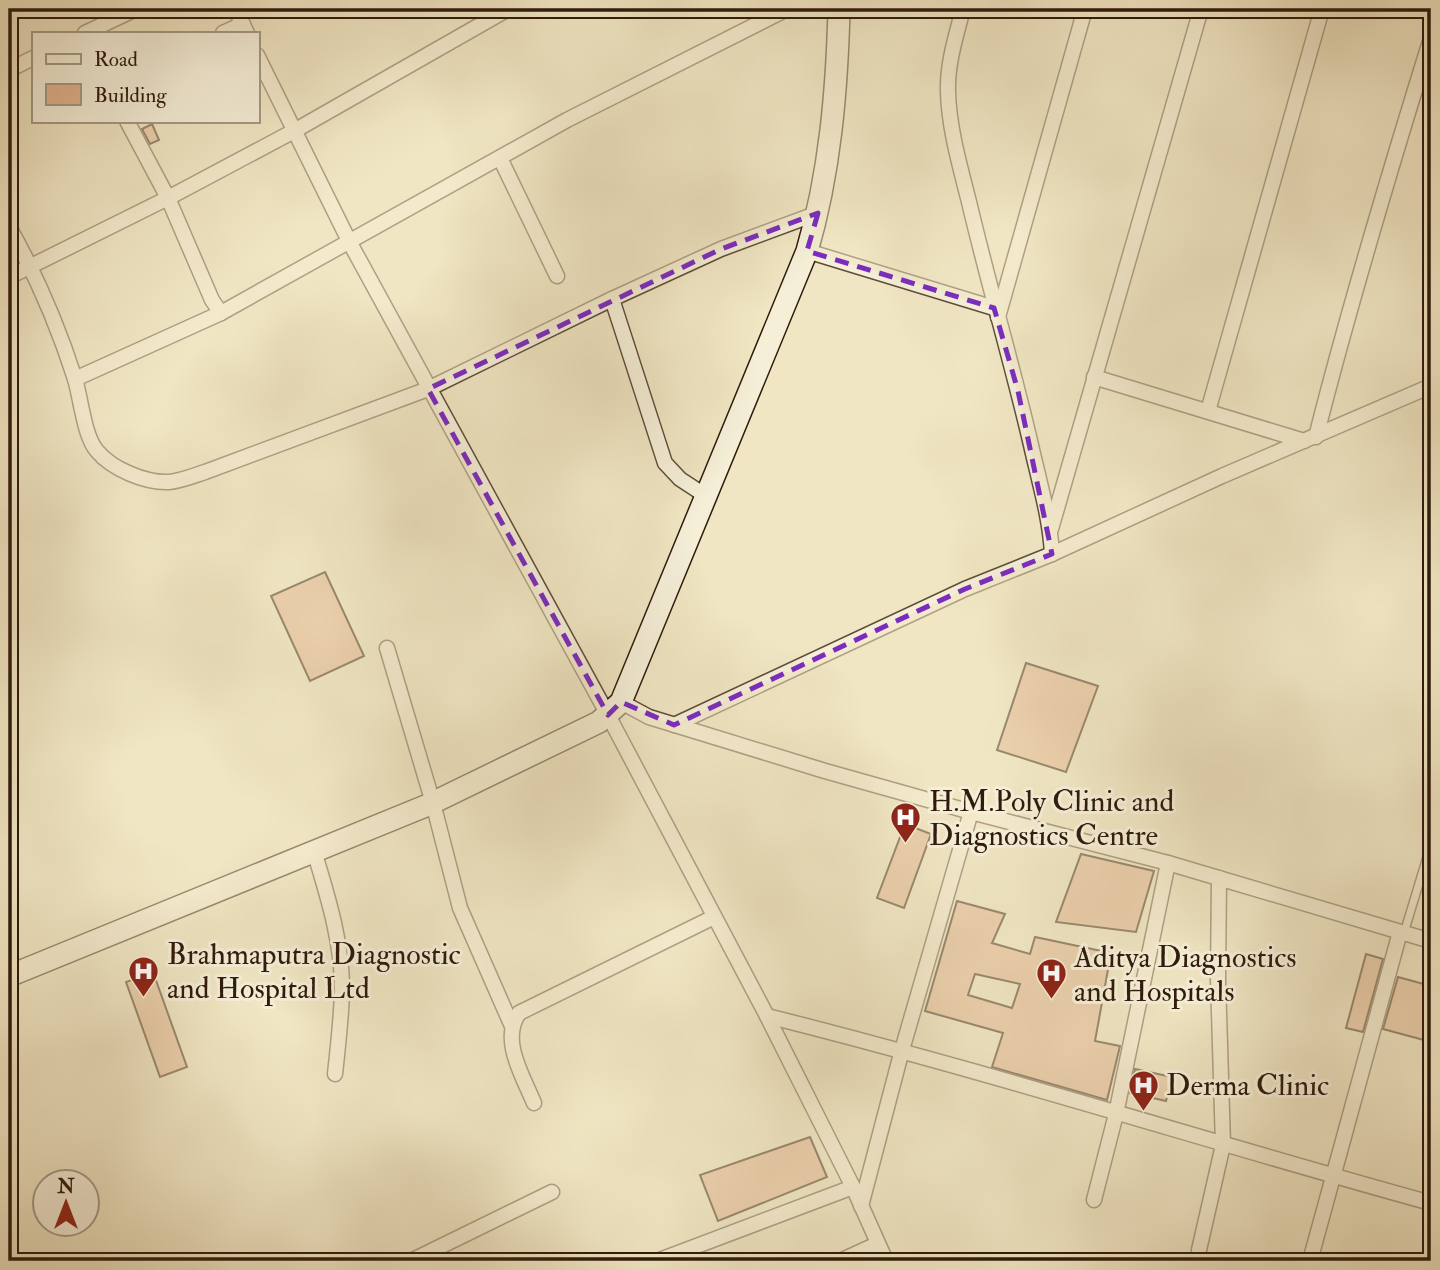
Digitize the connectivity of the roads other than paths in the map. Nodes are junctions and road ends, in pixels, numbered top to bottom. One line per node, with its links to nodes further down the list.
1 (136, 9): 12 (street)
2 (235, 9): 11 (street)
3 (508, 9): 10 (street)
4 (786, 9): 19 (street)
5 (839, 9): 21 (main road)
6 (963, 9): 30 (street)
7 (1085, 9): 30 (street)
8 (1201, 9): 31 (street)
9 (1322, 9): 35 (street)
10 (492, 13): 18 (street)
11 (245, 29)
12 (87, 32)
13 (1431, 38): 36 (street)
14 (32, 58): 16 (street)
15 (259, 59): 18 (street)
16 (9, 70)
17 (128, 122): 20 (street)
18 (294, 131): 20 (street); 23 (street)
19 (500, 158): 23 (street); 26 (street)
20 (168, 198): 25 (street); 29 (street)
21 (818, 214): 24 (main road); 28 (street)
22 (9, 227): 25 (street)
23 (350, 243): 29 (street); 34 (street)
24 (807, 251): 30 (street); 37 (main road)
25 (30, 265): 27 (street); 32 (street)
26 (557, 276)
27 (9, 277)
28 (612, 299): 34 (street); 37 (street)
29 (221, 313): 32 (street)
30 (996, 313): 38 (street)
31 (1094, 377): 35 (street); 38 (street)
32 (75, 379): 34 (street)
33 (1431, 386): 36 (street)
34 (428, 389): 41 (street)
35 (1208, 411): 36 (street)
36 (1310, 439): 39 (street)
37 (706, 496): 41 (main road)
38 (1051, 530): 39 (street)
39 (1052, 554): 42 (street)
40 (387, 648): 43 (street)
41 (614, 709): 42 (street); 43 (main road); 49 (street)
42 (674, 725): 44 (street)
43 (433, 803): 46 (main road); 54 (street)
44 (971, 812): 47 (street); 55 (street)
45 (1431, 844): 50 (lane)
46 (314, 851): 52 (main road); 56 (street)
47 (1168, 863): 48 (street); 58 (street)
48 (1219, 878): 50 (street); 59 (street)
49 (714, 917): 53 (street); 54 (street)
50 (1402, 932): 51 (street); 60 (street)
51 (1431, 941)
52 (9, 976)
53 (767, 1016): 55 (street); 61 (street)
54 (511, 1024): 57 (street)
55 (902, 1050): 58 (street); 65 (street)
56 (335, 1074)
57 (534, 1103)
58 (1116, 1114): 59 (street); 63 (street)
59 (1223, 1145): 60 (street); 67 (street)
60 (1335, 1177): 64 (street); 72 (street)
61 (853, 1187): 65 (street); 69 (street)
62 (552, 1192): 68 (street)
63 (1094, 1200)
64 (1431, 1203)
65 (861, 1206): 66 (street)
66 (877, 1244): 70 (street); 71 (street)
67 (1199, 1250)
68 (411, 1261)
69 (657, 1261)
70 (840, 1261)
71 (886, 1261)
72 (1310, 1261)

